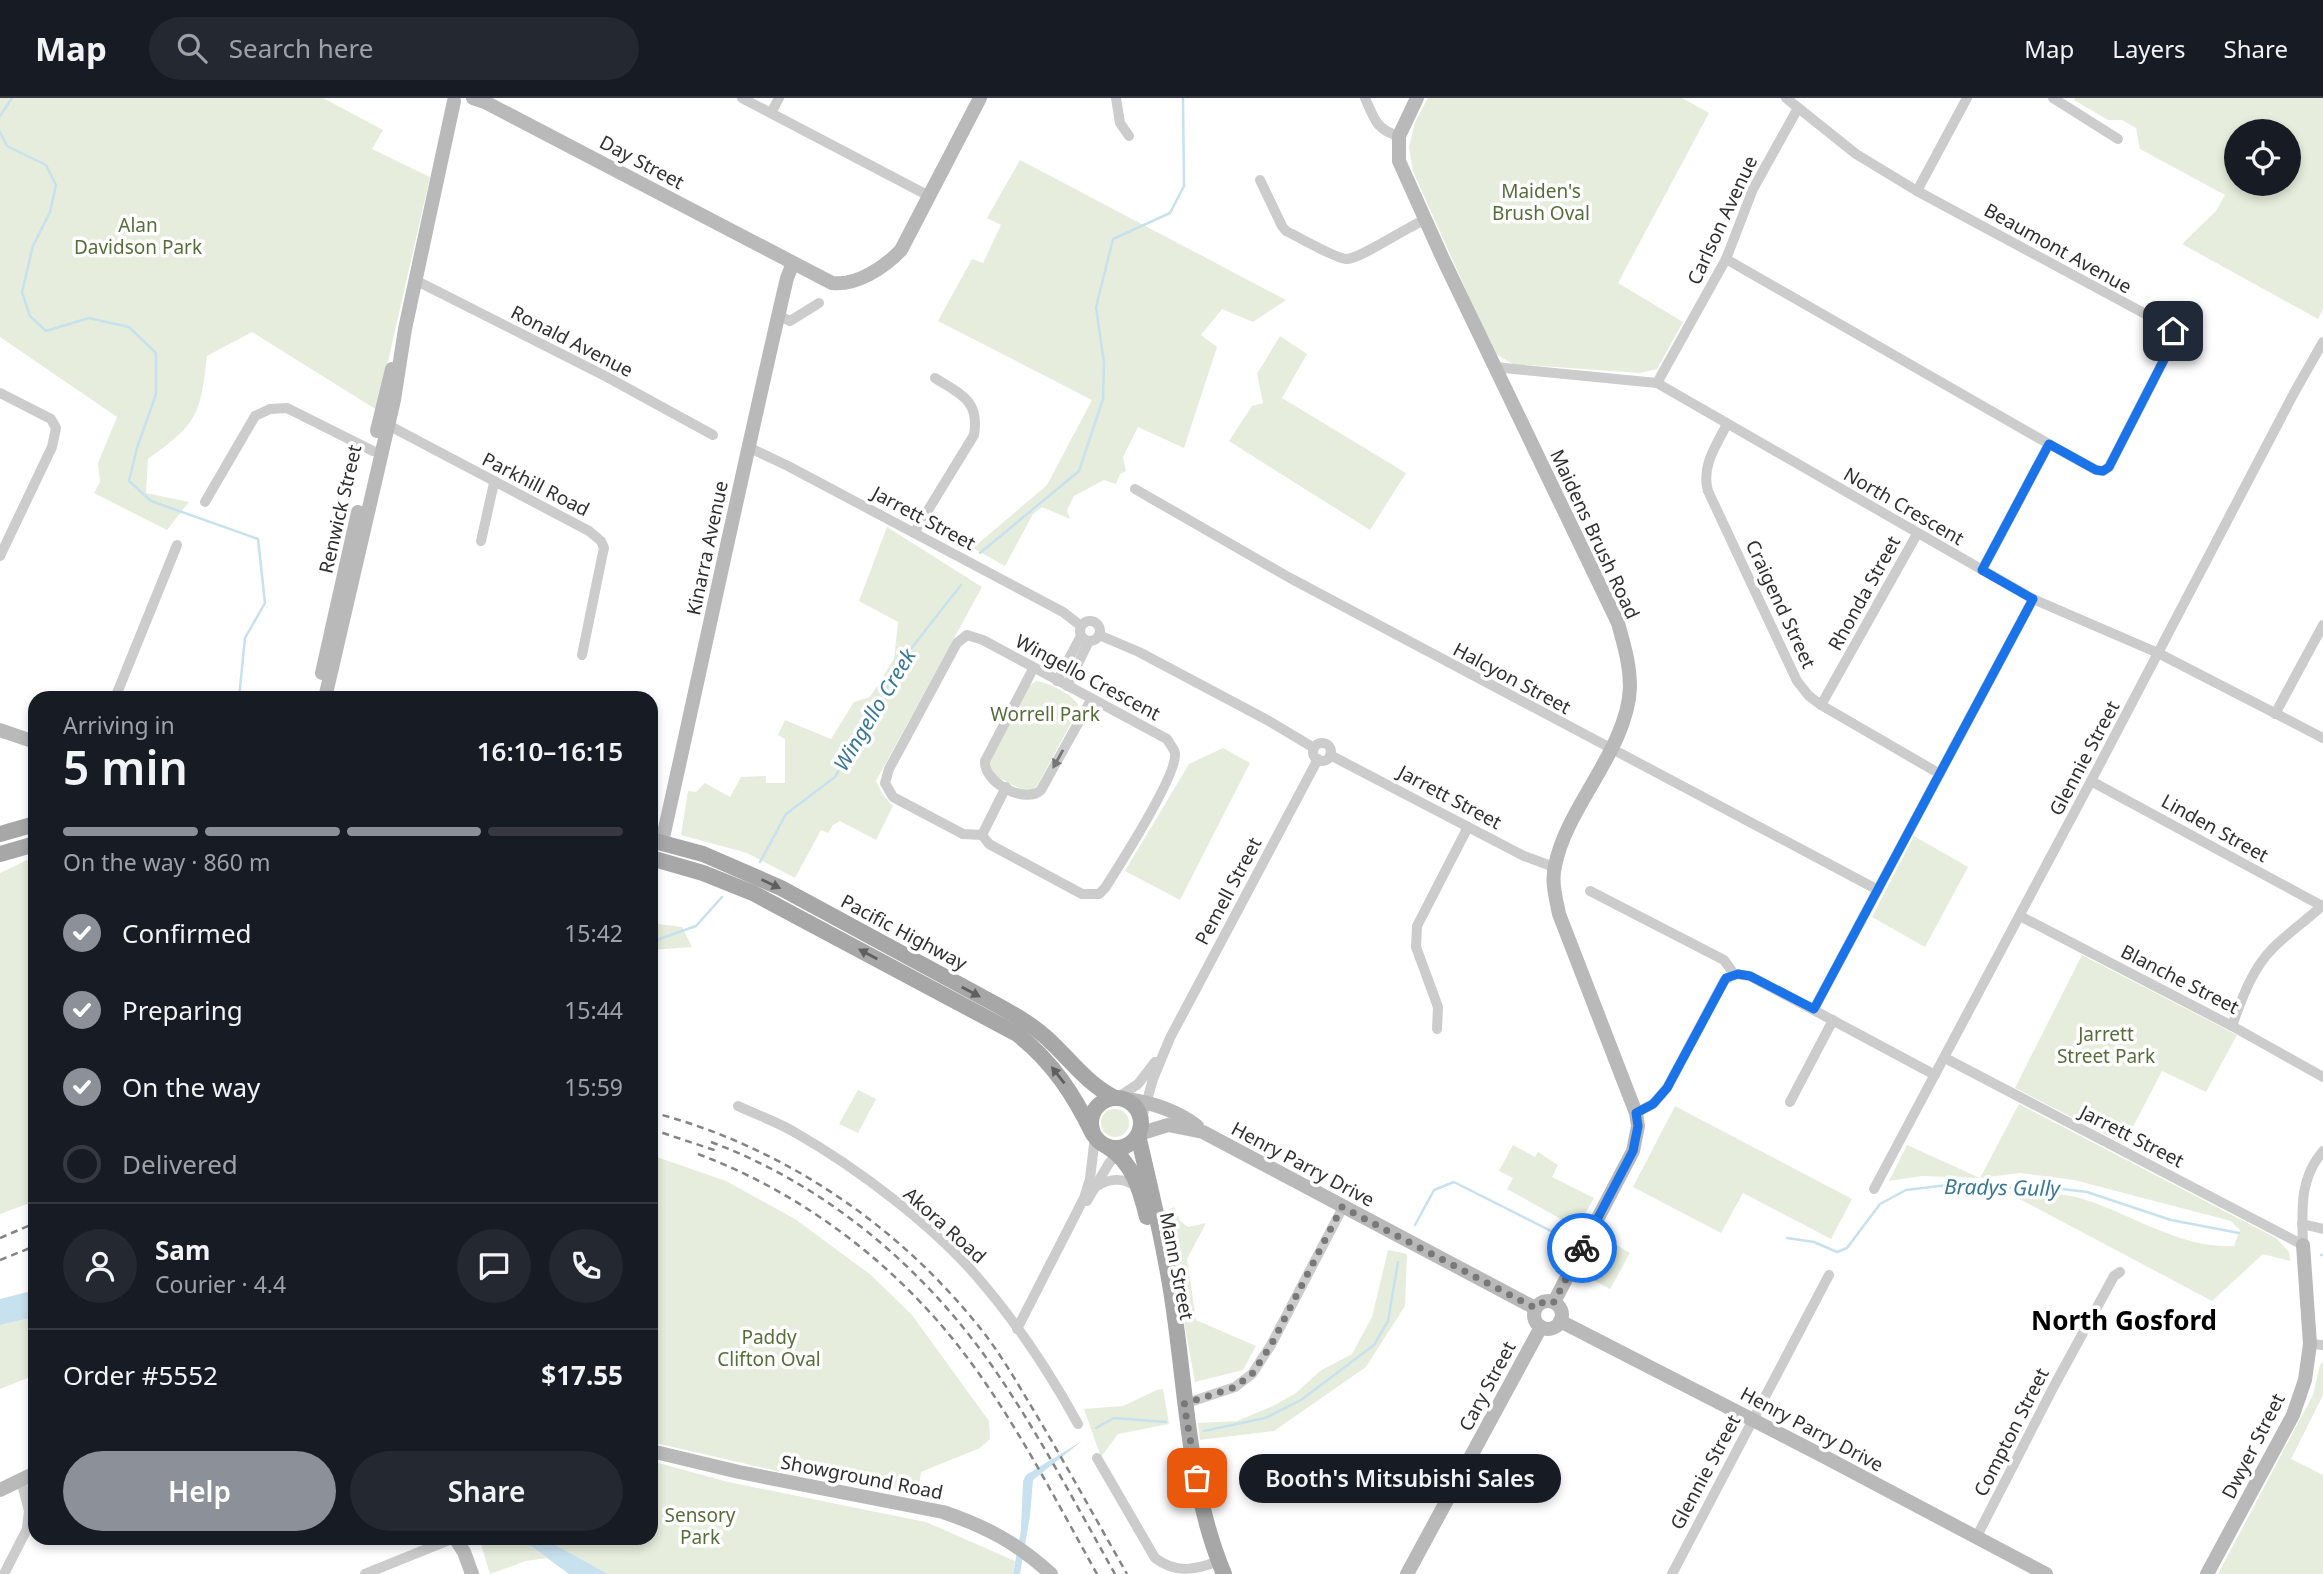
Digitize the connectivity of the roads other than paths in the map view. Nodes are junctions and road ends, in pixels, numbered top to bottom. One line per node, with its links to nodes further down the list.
1 (473, 98): 22 (street, Day Street)
2 (742, 98): 13 (street)
3 (779, 98): 13 (street)
4 (980, 98): 19 (street, Day Street)
5 (1116, 98): 14 (street)
6 (1365, 98): 15 (street)
7 (1417, 98): 15 (street)
8 (1786, 98): 12 (street, Beaumont Avenue)
9 (1968, 98): 18 (street)
10 (2054, 98): 16 (street)
11 (457, 99): 23 (street, Renwick Street)
12 (1798, 108): 18 (street, Beaumont Avenue); 21 (street, Carlson Avenue)
13 (771, 113): 19 (street)
14 (1129, 136)
15 (1399, 136): 20 (street, Maidens Brush Road)
16 (2118, 139)
17 (1260, 180): 20 (street)
18 (1917, 191): 34 (street, Beaumont Avenue)
19 (929, 196): 22 (street, Day Street)
20 (1425, 220): 27 (street, Maidens Brush Road)
21 (1726, 259): 29 (street, Carlson Avenue); 34 (street, Beaumont Avenue)
22 (793, 263): 25 (street, Kinarra Avenue)
23 (415, 280): 31 (street, Renwick Street); 33 (street, Ronald Avenue)
24 (819, 303): 25 (street)
25 (778, 315): 35 (street, Kinarra Avenue)
26 (2323, 342): 52 (street, Glennie Street)
27 (1494, 367): 29 (street, North Crescent); 67 (street, Maidens Brush Road)
28 (935, 378): 41 (street)
29 (1657, 383): 32 (street, North Crescent)
30 (0, 393): 45 (street)
31 (384, 423): 36 (street, Renwick Street); 37 (street, Parkhill Road)
32 (1727, 424): 42 (street, North Crescent); 61 (street, Craigend Street)
33 (713, 435)
34 (2049, 444): 46 (street)
35 (748, 447): 41 (street, Jarrett Street); 75 (street, Kinarra Avenue)
36 (376, 453): 39 (street); 40 (street, Renwick Street); 47 (street, Renwick Street)
37 (494, 483): 43 (street); 53 (street, Parkhill Road)
38 (1135, 489): 67 (street, Halcyon Street)
39 (205, 502)
40 (357, 517): 47 (street); 55 (street, Renwick Street)
41 (914, 533): 50 (street, Jarrett Street)
42 (1917, 534): 46 (street, North Crescent); 61 (street, Rhonda Street)
43 (481, 541)
44 (177, 545): 57 (street)
45 (0, 556)
46 (1982, 570): 48 (street, North Crescent)
47 (351, 593): 55 (street); 59 (street, Renwick Street)
48 (2033, 599): 52 (street, North Crescent); 70 (street)
49 (2323, 625): 62 (street)
50 (1084, 634): 51 (street); 51 (street, Jarrett Street); 56 (street)
51 (1099, 635): 66 (street, Jarrett Street)
52 (2158, 653): 62 (street, North Crescent); 71 (street, Glennie Street)
53 (582, 654)
54 (1033, 669): 56 (street, Wingello Crescent); 72 (street); 77 (street, Wingello Crescent)
55 (320, 682): 58 (street, Renwick Street)
56 (1062, 684): 60 (street, Wingello Crescent)
57 (119, 691)
58 (318, 691)
59 (327, 691)
60 (1091, 700): 72 (street, one-way to 72); 77 (street, Wingello Crescent)
61 (1821, 705): 70 (street, Craigend Street)
62 (2275, 714): 64 (street, North Crescent)
63 (0, 730): 65 (street)
64 (2323, 738)
65 (28, 740)
66 (1314, 748): 68 (street); 69 (street)
67 (1610, 750): 83 (street, Maidens Brush Road); 84 (street, Halcyon Street)
68 (1331, 755): 69 (street); 74 (street, Jarrett Street)
69 (1318, 759): 94 (street, Pemell Street)
70 (1940, 774): 84 (street)
71 (2091, 781): 87 (street, Linden Street); 88 (street, Glennie Street)
72 (1006, 788): 77 (street)
73 (28, 826): 76 (main road)
74 (1468, 827): 83 (street, Jarrett Street); 93 (street)
75 (658, 833)
76 (0, 834)
77 (982, 835)
78 (658, 842): 98 (main road, Pacific Highway, one-way to 98)
79 (658, 843): 86 (main road)
80 (28, 846): 81 (main road)
81 (0, 854)
82 (658, 860): 86 (main road, Pacific Highway)
83 (1554, 867): 102 (street, Maidens Brush Road)
84 (1878, 890): 90 (street)
85 (1590, 891): 89 (street)
86 (753, 892): 105 (main road, Pacific Highway, one-way to 86)
87 (2322, 906): 92 (street)
88 (2020, 916): 92 (street, Blanche Street); 95 (street, Glennie Street)
89 (1734, 974): 90 (street); 102 (street)
90 (1814, 1009): 91 (street)
91 (1833, 1020): 96 (street); 99 (street)
92 (2232, 1026): 97 (street, Blanche Street)
93 (1437, 1029)
94 (1170, 1038): 98 (street, Pemell Street); 100 (street, Pemell Street)
95 (1945, 1058): 96 (street, Glennie Street); 114 (street, Jarrett Street)
96 (1935, 1075): 108 (street, Glennie Street)
97 (2323, 1077)
98 (1119, 1098): 100 (street, Henry Parry Drive); 103 (main road, Mann Street); 105 (main road)
99 (1790, 1102)
100 (1146, 1103): 103 (street, Pemell Street); 104 (street, Henry Parry Drive)
101 (738, 1106): 121 (street, Akora Road)
102 (1636, 1113): 117 (street)
103 (1139, 1130): 104 (street, Henry Parry Drive); 105 (main road); 123 (main road, Mann Street)
104 (1203, 1132): 110 (street, Henry Parry Drive)
105 (1108, 1143): 107 (street); 109 (main road, Mann Street); 111 (street)
106 (2323, 1151): 112 (street)
107 (1097, 1186): 109 (street); 111 (street)
108 (1874, 1189)
109 (1140, 1191): 123 (main road, Mann Street)
110 (1342, 1207): 118 (street, Henry Parry Drive); 123 (street)
111 (1075, 1219): 121 (street)
112 (2302, 1224): 113 (street); 114 (street)
113 (2323, 1230)
114 (2303, 1245): 122 (street, Dwyer Street)
115 (2120, 1272): 134 (street, Compton Street)
116 (1829, 1275): 124 (street, Glennie Street)
117 (1554, 1302): 118 (street); 119 (street)
118 (1535, 1308): 120 (street)
119 (1560, 1321): 120 (street); 124 (street, Henry Parry Drive)
120 (1541, 1327): 143 (street, Cary Street)
121 (1017, 1329): 125 (street, Akora Road)
122 (2316, 1345): 145 (street, Dwyer Street)
123 (1184, 1404): 137 (main road, Mann Street)
124 (1753, 1420): 134 (street, Henry Parry Drive); 138 (street, Glennie Street)
125 (1078, 1424)
126 (658, 1453): 142 (street, Showground Road)
127 (1097, 1458): 137 (street)
128 (28, 1476): 129 (street)
129 (21, 1480): 130 (street); 131 (street)
130 (0, 1490)
131 (28, 1507)
132 (28, 1520): 133 (street)
133 (27, 1529): 139 (street)
134 (1976, 1538): 144 (street, Henry Parry Drive)
135 (438, 1545): 140 (street)
136 (460, 1545): 141 (street)
137 (1221, 1567)
138 (1676, 1573)
139 (4, 1574)
140 (365, 1574)
141 (472, 1574)
142 (1051, 1574)
143 (1407, 1574)
144 (2046, 1574)
145 (2207, 1574)

